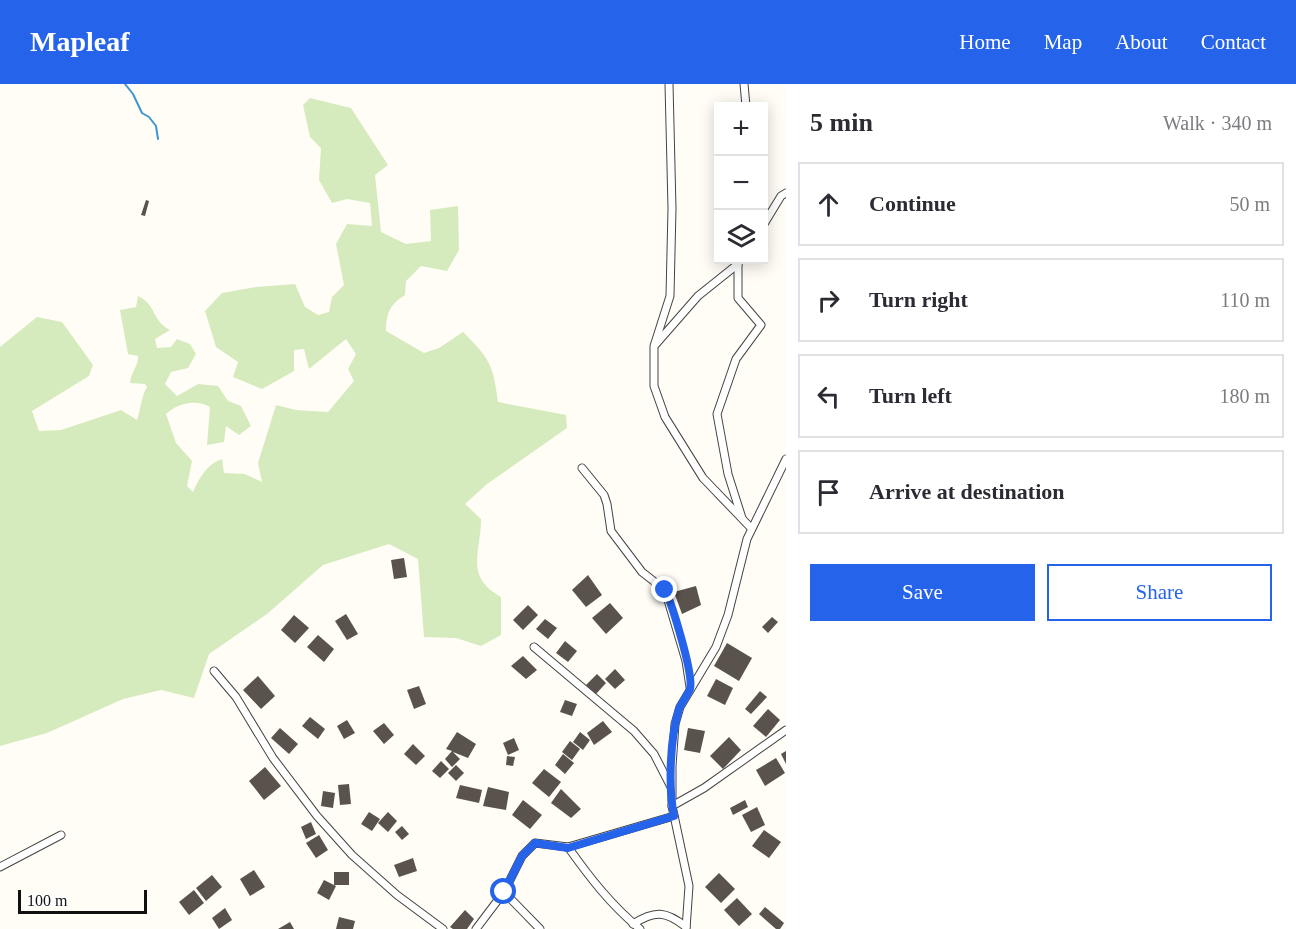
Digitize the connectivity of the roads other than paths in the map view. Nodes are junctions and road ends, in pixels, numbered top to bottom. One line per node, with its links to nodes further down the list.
1 (669, 84): 8 (street)
2 (744, 84): 3 (street)
3 (746, 102)
4 (786, 193): 5 (street)
5 (768, 218)
6 (736, 264): 8 (street)
7 (738, 264): 11 (street)
8 (654, 346): 11 (street)
9 (786, 459): 12 (street)
10 (582, 468): 15 (street)
11 (743, 520): 12 (street)
12 (751, 528): 15 (street)
13 (534, 647): 17 (street)
14 (214, 671): 26 (street)
15 (690, 687): 17 (street)
16 (786, 730): 18 (street)
17 (672, 790): 18 (street)
18 (672, 806): 19 (street)
19 (674, 816): 21 (street); 25 (street)
20 (61, 835): 22 (street)
21 (568, 848): 23 (street); 24 (street)
22 (0, 867)
23 (504, 892): 27 (street); 28 (street)
24 (637, 926): 25 (street)
25 (686, 928)
26 (443, 929)
27 (476, 929)
28 (540, 929)

